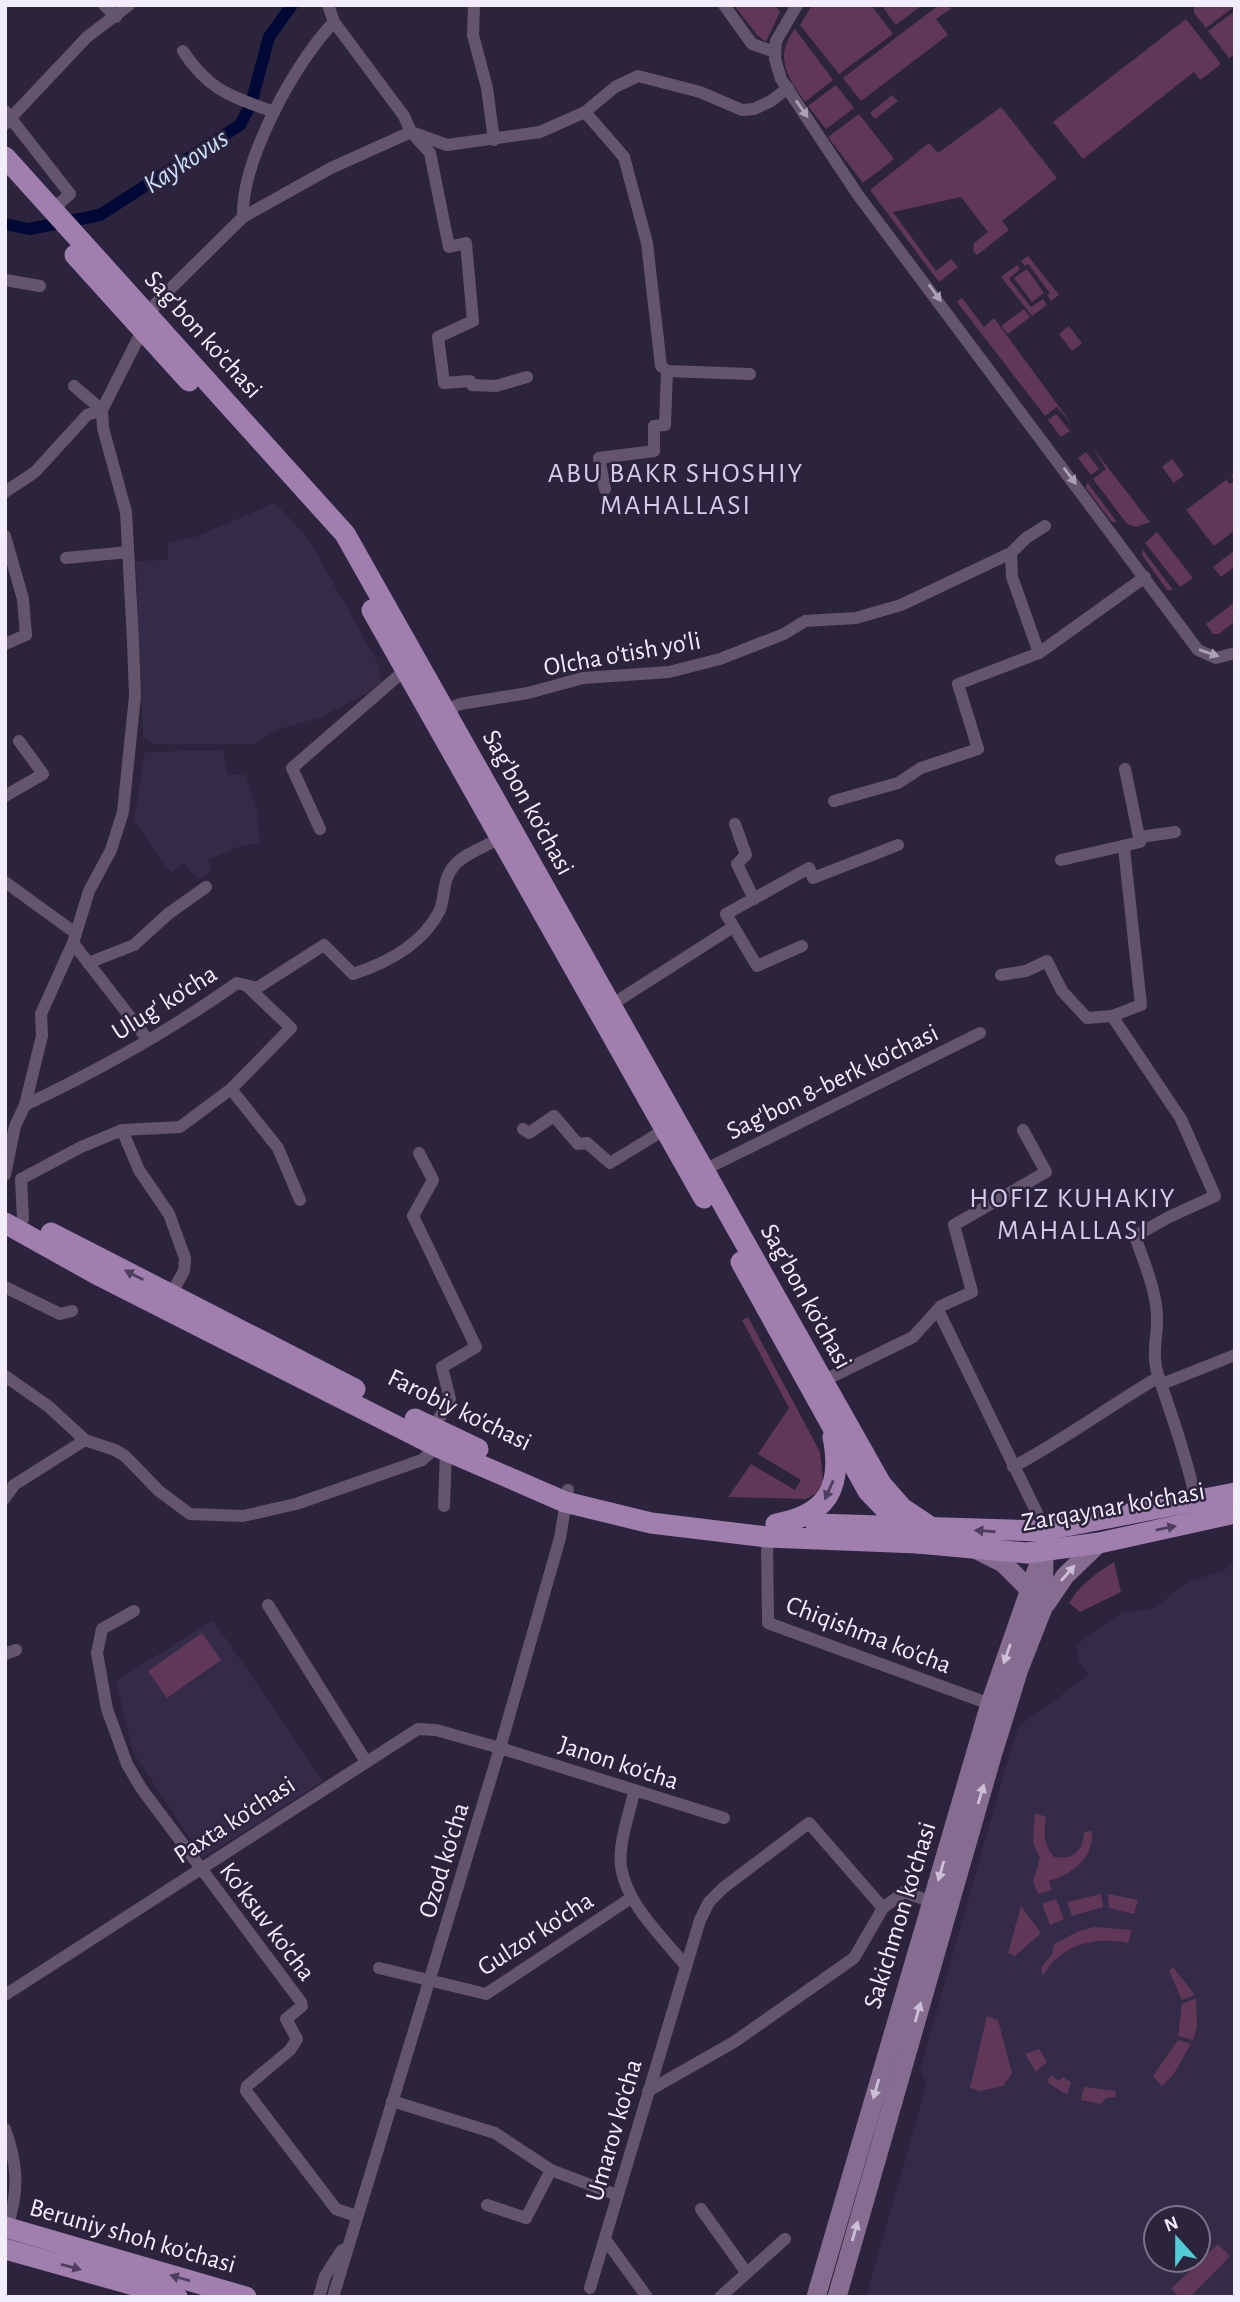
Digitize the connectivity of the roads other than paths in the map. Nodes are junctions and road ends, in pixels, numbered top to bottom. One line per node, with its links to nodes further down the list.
1 (104, 5): 7 (street)
2 (130, 5): 7 (street)
3 (328, 5): 8 (street)
4 (474, 5): 16 (street)
5 (724, 5): 10 (street)
6 (797, 5): 10 (street)
7 (117, 17): 14 (street)
8 (334, 22): 12 (street); 15 (street)
9 (183, 51): 12 (street)
10 (775, 52): 11 (street)
11 (788, 88): 13 (street); 36 (street, one-way to 36)
12 (274, 112): 20 (street)
13 (585, 112): 16 (street); 24 (street)
14 (7, 118): 19 (street)
15 (411, 132): 16 (street); 20 (street); 26 (street)
16 (494, 140)
17 (5, 157): 19 (main road, Sag’bon ko’chasi)
18 (5, 178): 19 (main road, Sag’bon ko’chasi)
19 (52, 215): 23 (main road, Sag’bon ko’chasi)
20 (243, 217): 23 (street)
21 (5, 280): 22 (street)
22 (40, 286)
23 (146, 323): 28 (street); 40 (main road, Sag’bon ko’chasi)
24 (667, 371): 25 (street); 29 (street)
25 (750, 374)
26 (527, 377)
27 (74, 386): 28 (street)
28 (102, 410): 30 (street); 33 (street)
29 (605, 489)
30 (5, 492)
31 (1045, 526): 34 (street, Olcha o'tish yo'li)
32 (5, 536): 37 (street)
33 (128, 552): 35 (street); 58 (street)
34 (1011, 553): 38 (street); 41 (street, Olcha o'tish yo'li)
35 (66, 558)
36 (1145, 577): 38 (street); 39 (street, one-way to 39)
37 (5, 644)
38 (1039, 653): 45 (street)
39 (1235, 653)
40 (403, 655): 41 (main road, Sag’bon ko’chasi); 48 (street)
41 (438, 713): 47 (main road, Sag’bon ko’chasi)
42 (19, 741): 44 (street)
43 (1125, 769): 50 (street)
44 (5, 796)
45 (834, 801)
46 (735, 824): 56 (street)
47 (500, 828): 62 (street, Ulug' ko'cha); 63 (main road, Sag’bon ko’chasi); 71 (main road, Sag’bon ko’chasi)
48 (320, 830)
49 (1175, 832): 50 (street)
50 (1140, 837): 52 (street)
51 (898, 845): 56 (street)
52 (1124, 848): 53 (street); 64 (street)
53 (1062, 860)
54 (5, 882): 58 (street)
55 (206, 887): 60 (street)
56 (754, 899): 57 (street)
57 (733, 927): 59 (street); 63 (street)
58 (74, 937): 60 (street); 68 (street)
59 (802, 946)
60 (88, 963): 66 (street)
61 (1001, 975): 64 (street)
62 (248, 987): 66 (street, Ulug' ko'cha); 67 (street)
63 (611, 1005): 74 (main road, Sag’bon ko’chasi)
64 (1112, 1016): 85 (street)
65 (980, 1033): 74 (street, Sag'bon 8-berk ko'chasi)
66 (148, 1040): 68 (street, Ulug' ko'cha)
67 (231, 1089): 70 (street); 76 (street)
68 (25, 1104): 75 (street)
69 (523, 1129): 71 (street)
70 (122, 1130): 77 (street); 79 (street)
71 (664, 1130): 86 (main road, Sag’bon ko’chasi)
72 (1023, 1130): 80 (street)
73 (419, 1153): 88 (street)
74 (704, 1170): 84 (main road, Sag’bon ko’chasi)
75 (5, 1175)
76 (300, 1200)
77 (11, 1217): 79 (main road, Farobiy ko'chasi, one-way to 77); 88 (main road, Farobiy ko'chasi)
78 (5, 1287): 81 (street)
79 (171, 1294): 88 (main road, Farobiy ko'chasi)
80 (937, 1310): 84 (street); 89 (street)
81 (72, 1311)
82 (1235, 1355): 85 (street)
83 (5, 1376): 87 (street, Farobiy ko'chasi)
84 (823, 1381): 98 (main road, Sag’bon ko’chasi)
85 (1161, 1381): 89 (street); 93 (street)
86 (830, 1425): 96 (main road, Sag’bon ko’chasi); 99 (main road, one-way to 99)
87 (85, 1440): 88 (street, Farobiy ko'chasi); 92 (street)
88 (441, 1440): 91 (main road, Farobiy ko'chasi); 94 (street)
89 (1013, 1467): 100 (street)
90 (1235, 1493): 93 (main road, Zarqaynar ko'chasi)
91 (567, 1496): 99 (main road, Farobiy ko'chasi); 108 (street, Ozod ko'cha)
92 (5, 1498)
93 (1196, 1501): 97 (main road, Zarqaynar ko'chasi)
94 (444, 1506)
95 (1235, 1513): 101 (main road, Zarqaynar ko'chasi, one-way to 95)
96 (899, 1526): 98 (main road, Farobiy ko'chasi); 99 (main road, Farobiy ko'chasi)
97 (1063, 1528): 100 (main road, Sakichmon ko'chasi)
98 (923, 1534): 99 (main road, Farobiy ko'chasi); 100 (main road, Zarqaynar ko'chasi, one-way to 98); 102 (main road, Zarqaynar ko'chasi)
99 (770, 1539): 107 (street, Chiqishma ko'cha)
100 (1042, 1541): 101 (main road, Zarqaynar ko'chasi); 102 (main road, Zarqaynar ko'chasi); 103 (main road, Sakichmon ko'chasi); 105 (main road, Sakichmon ko'chasi)
101 (1099, 1543): 105 (main road, one-way to 101)
102 (977, 1550): 103 (main road)
103 (1029, 1589): 107 (main road, Sakichmon ko'chasi, one-way to 107)
104 (268, 1605): 109 (street)
105 (1043, 1608): 142 (main road, Sakichmon ko'chasi, one-way to 105)
106 (134, 1611): 112 (street)
107 (982, 1701): 114 (main road, Sakichmon ko'chasi, one-way to 114)
108 (500, 1748): 109 (street, Paxta ko‘chasi); 110 (street, Janon ko'cha); 118 (street, Ozod ko'cha)
109 (365, 1760): 112 (street, Paxta ko‘chasi)
110 (634, 1793): 111 (street, Janon ko'cha); 113 (street)
111 (724, 1818)
112 (200, 1868): 119 (street, Paxta ko‘chasi); 127 (street, Ko'ksuv ko'cha)
113 (631, 1898): 116 (street); 118 (street, Gulzor ko'cha)
114 (932, 1902): 115 (street); 141 (main road, Sakichmon ko'chasi, one-way to 141)
115 (883, 1908): 116 (street, Umarov ko'cha); 120 (street)
116 (685, 1965): 120 (street, Umarov ko'cha)
117 (379, 1968): 118 (street, Gulzor ko'cha)
118 (430, 1981): 121 (street, Ozod ko'cha)
119 (5, 1995)
120 (648, 2091): 124 (street, Umarov ko'cha)
121 (392, 2101): 123 (street); 127 (street, Ozod ko'cha)
122 (5, 2129): 128 (street)
123 (551, 2170): 124 (street); 125 (street)
124 (617, 2195): 129 (street, Umarov ko'cha)
125 (487, 2205)
126 (701, 2209): 133 (street)
127 (356, 2216): 131 (street, Ozod ko'cha)
128 (6, 2227): 136 (main road, Beruniy shoh ko'chasi, one-way to 128)
129 (605, 2239): 134 (street); 139 (street, Umarov ko'cha)
130 (785, 2239): 133 (street)
131 (348, 2241): 137 (street, Ozod ko'cha); 138 (street, Ozod ko'cha)
132 (5, 2249): 135 (main road, Beruniy shoh ko'chasi, one-way to 135)
133 (746, 2272): 140 (street)
134 (590, 2288)
135 (177, 2297)
136 (246, 2297)
137 (318, 2297)
138 (334, 2297)
139 (647, 2297)
140 (720, 2297)
141 (817, 2297)
142 (837, 2297)

